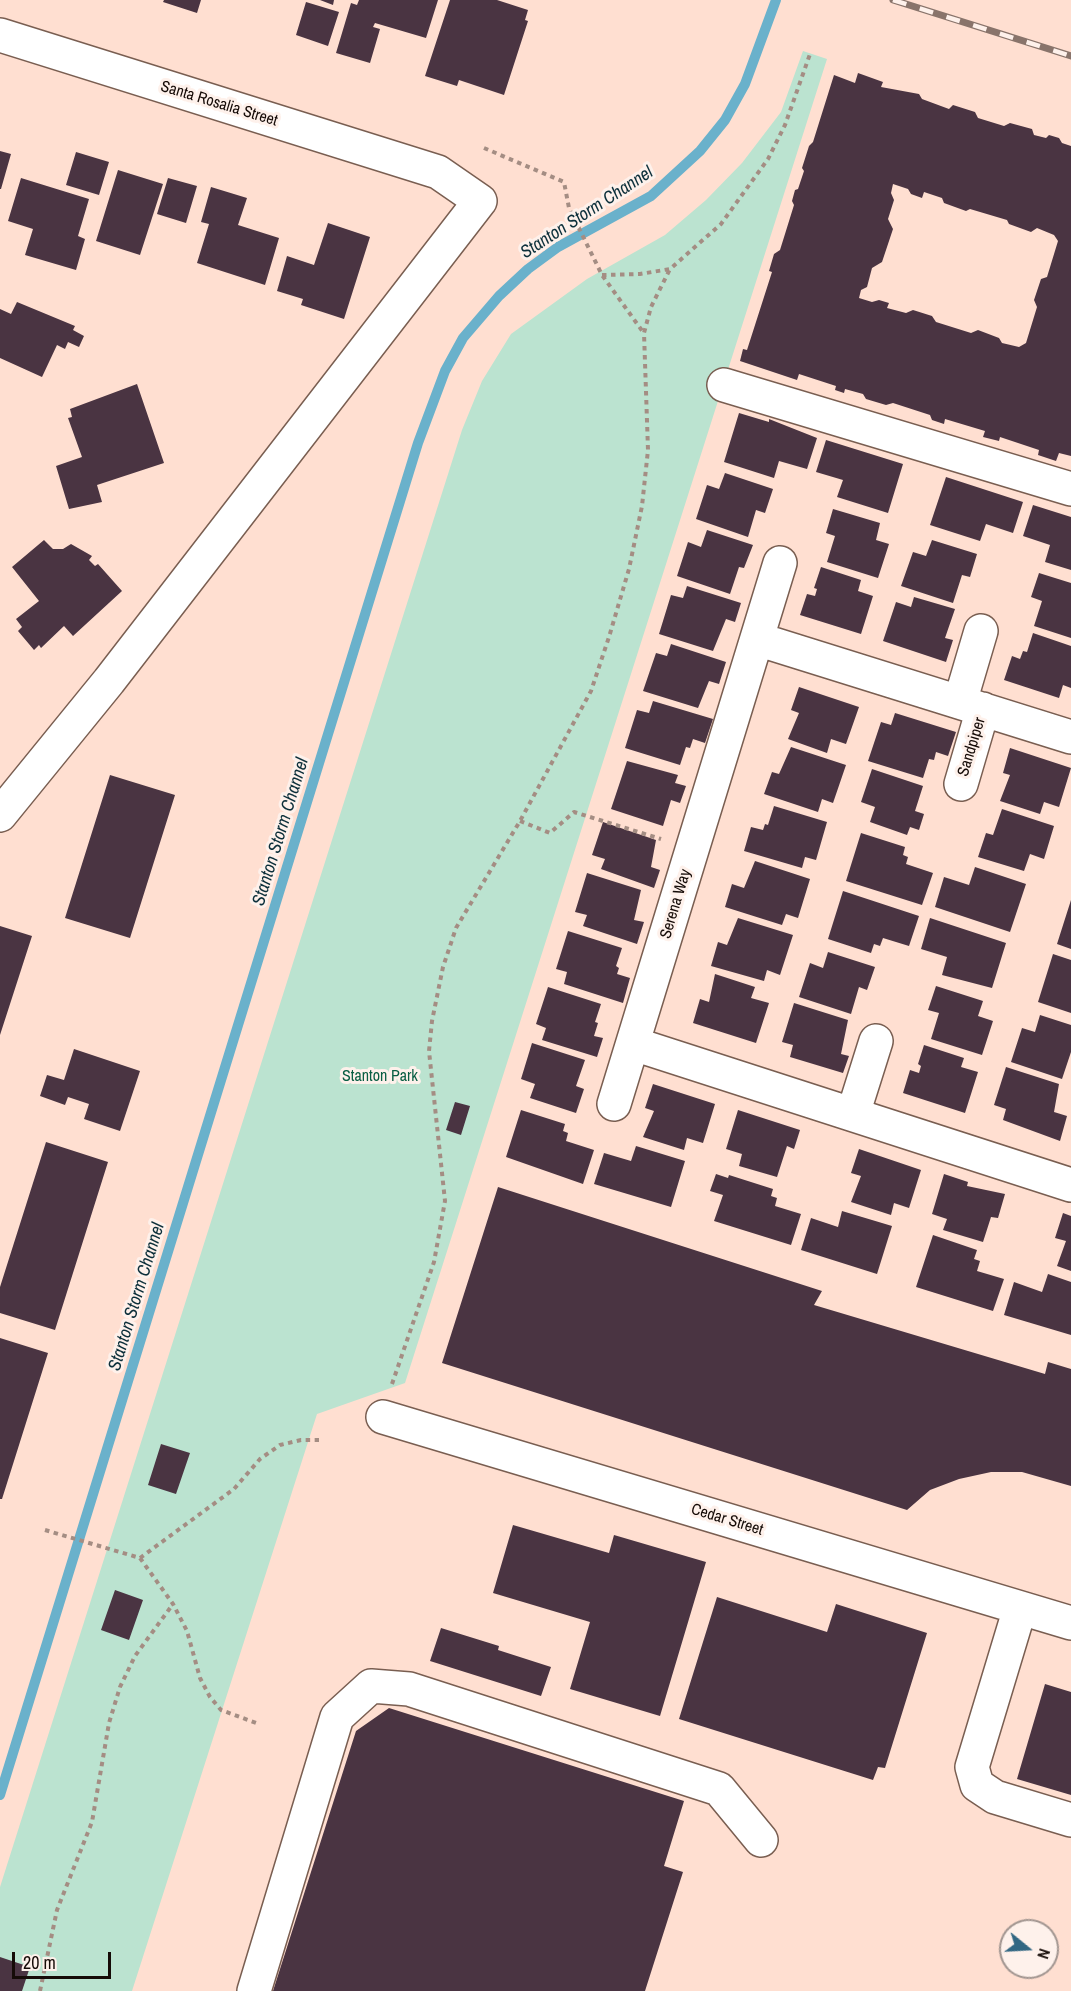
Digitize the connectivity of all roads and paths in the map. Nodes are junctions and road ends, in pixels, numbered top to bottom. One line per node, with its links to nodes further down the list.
1 (0, 35): 15 (street, Santa Rosalia Street)
2 (810, 54): 4 (path)
3 (484, 148): 5 (path)
4 (670, 269): 5 (path); 6 (path)
5 (602, 275): 6 (path)
6 (644, 333): 16 (path)
7 (724, 385): 8 (street)
8 (1071, 489)
9 (780, 563): 11 (street, Serena Way)
10 (981, 631): 12 (street, Sandpiper)
11 (757, 639): 12 (street); 17 (street, Serena Way)
12 (972, 706): 13 (street); 14 (street, Sandpiper)
13 (1071, 736)
14 (961, 784)
15 (0, 815)
16 (520, 821): 17 (path); 23 (path)
17 (693, 849): 19 (street, Serena Way)
18 (876, 1041): 21 (street)
19 (634, 1044): 20 (street, Serena Way); 21 (street)
20 (614, 1104)
21 (853, 1114): 22 (street)
22 (1069, 1176)
23 (392, 1384)
24 (383, 1417): 29 (street, Cedar Street)
25 (319, 1440): 27 (path)
26 (45, 1530): 27 (path)
27 (140, 1558): 28 (path)
28 (173, 1604): 31 (path); 34 (path)
29 (1020, 1608): 30 (street, Cedar Street); 32 (street)
30 (1071, 1623)
31 (259, 1724)
32 (1071, 1820)
33 (761, 1839): 35 (street)
34 (40, 1991)
35 (254, 1991)

